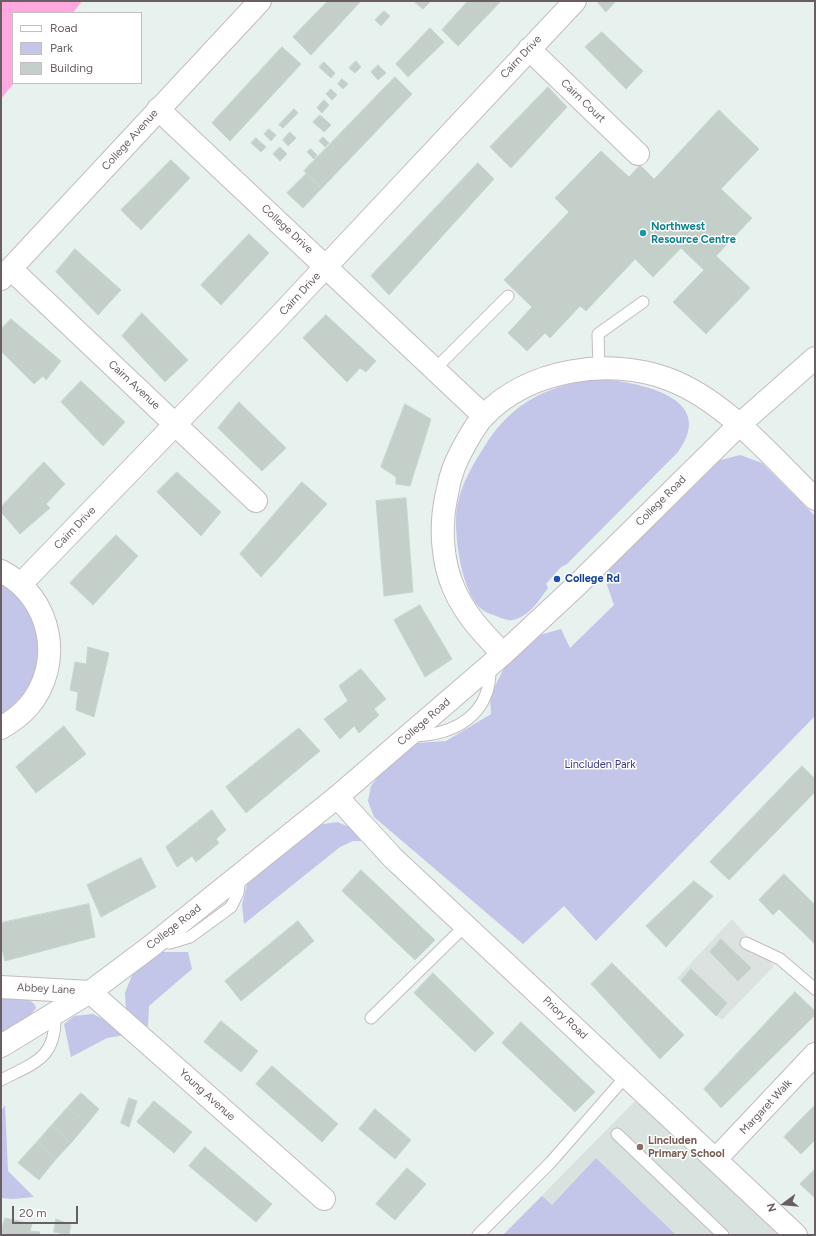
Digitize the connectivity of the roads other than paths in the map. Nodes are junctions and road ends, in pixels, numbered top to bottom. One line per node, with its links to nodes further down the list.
1 (260, 1): 4 (street, College Avenue)
2 (575, 1): 3 (street, Cairn Drive)
3 (529, 48): 5 (street, Cairn Court); 6 (street, Cairn Drive)
4 (158, 109): 6 (street, College Drive); 7 (street, College Avenue)
5 (638, 154)
6 (326, 266): 12 (street, College Drive); 14 (street, Cairn Drive)
7 (6, 274): 14 (street, Cairn Avenue)
8 (508, 296): 12 (lane)
9 (643, 302): 11 (lane)
10 (815, 358): 15 (street, College Road)
11 (599, 368): 13 (street); 15 (street)
12 (435, 369): 13 (street, College Drive)
13 (484, 416): 20 (street)
14 (175, 424): 17 (street, Cairn Avenue); 19 (street, Cairn Drive)
15 (739, 425): 16 (street); 20 (street, College Road)
16 (815, 499)
17 (256, 501)
18 (1, 571): 19 (street)
19 (21, 584): 21 (street)
20 (497, 659): 22 (street, College Road)
21 (1, 728)
22 (338, 797): 23 (street, Priory Road); 27 (street, College Road)
23 (465, 926): 29 (lane); 32 (street, Priory Road)
24 (746, 943): 26 (lane)
25 (1, 987): 27 (street, Abbey Lane)
26 (815, 989)
27 (90, 992): 28 (street, College Road); 36 (street, Young Avenue)
28 (55, 1013): 30 (street, College Road); 33 (lane)
29 (371, 1018)
30 (1, 1046)
31 (815, 1054): 35 (street, Margaret Walk)
32 (627, 1075): 35 (street, Priory Road); 38 (lane)
33 (1, 1080)
34 (617, 1134): 39 (lane)
35 (716, 1159): 37 (street, Priory Road)
36 (324, 1199)
37 (792, 1233)
38 (478, 1235)
39 (723, 1235)

